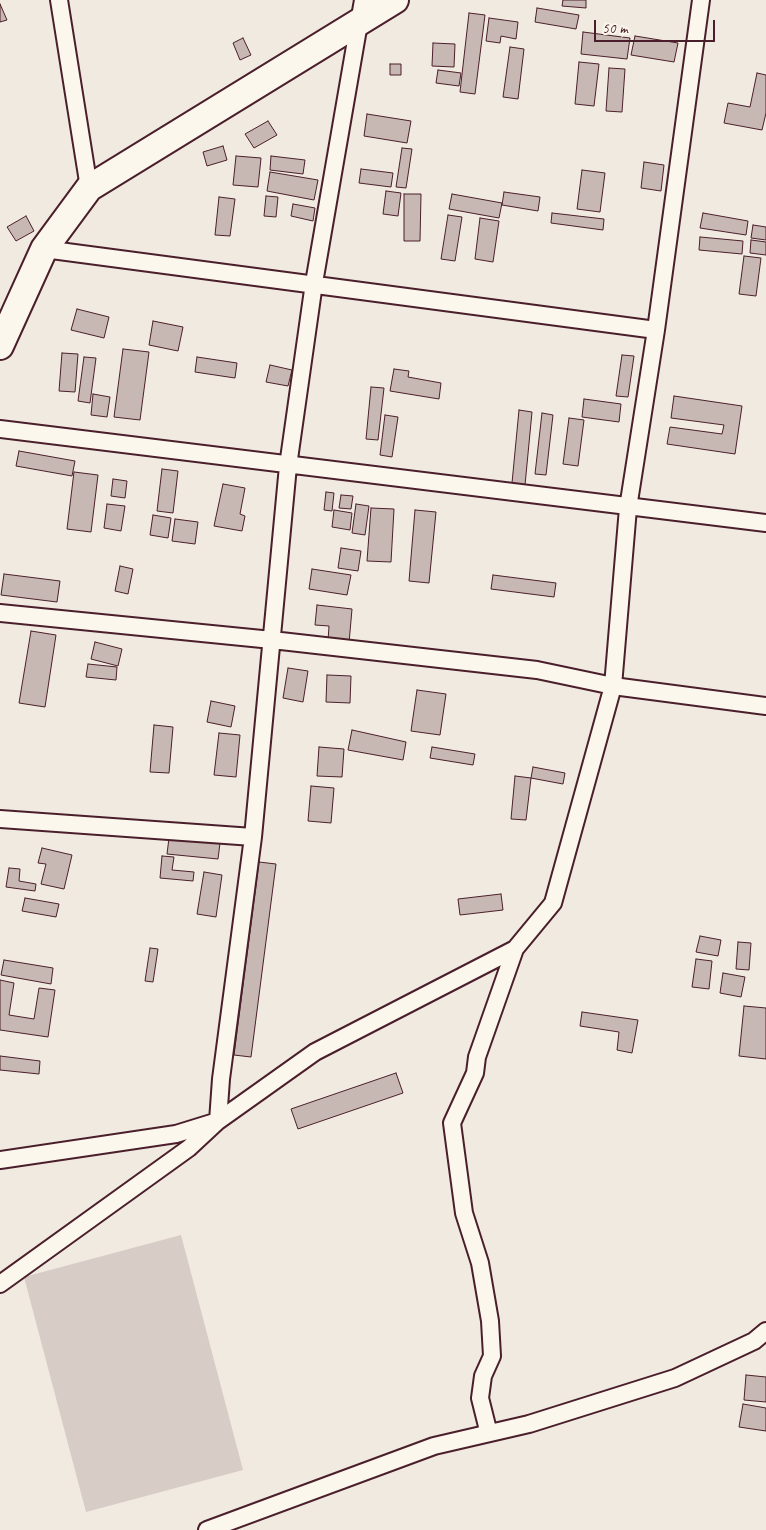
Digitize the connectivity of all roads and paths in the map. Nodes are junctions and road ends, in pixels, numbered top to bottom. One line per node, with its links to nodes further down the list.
1 (59, 0): 5 (street)
2 (395, 0): 4 (main road)
3 (701, 0): 8 (street)
4 (361, 11): 5 (main road); 7 (street)
5 (89, 188): 6 (main road)
6 (44, 249): 7 (street); 9 (main road)
7 (314, 283): 8 (street); 11 (street)
8 (656, 330): 12 (street)
9 (0, 346)
10 (0, 430): 11 (street)
11 (288, 466): 12 (street); 15 (street)
12 (628, 508): 13 (street); 16 (street)
13 (766, 523)
14 (0, 613): 15 (street)
15 (272, 640): 16 (street); 19 (street)
16 (613, 686): 17 (street); 20 (street)
17 (766, 706)
18 (0, 818): 19 (street)
19 (252, 837): 21 (street)
20 (515, 949): 21 (street); 25 (street)
21 (218, 1121): 22 (street); 23 (street)
22 (0, 1160)
23 (0, 1284)
24 (766, 1330): 25 (street)
25 (486, 1434): 26 (street)
26 (207, 1530)

